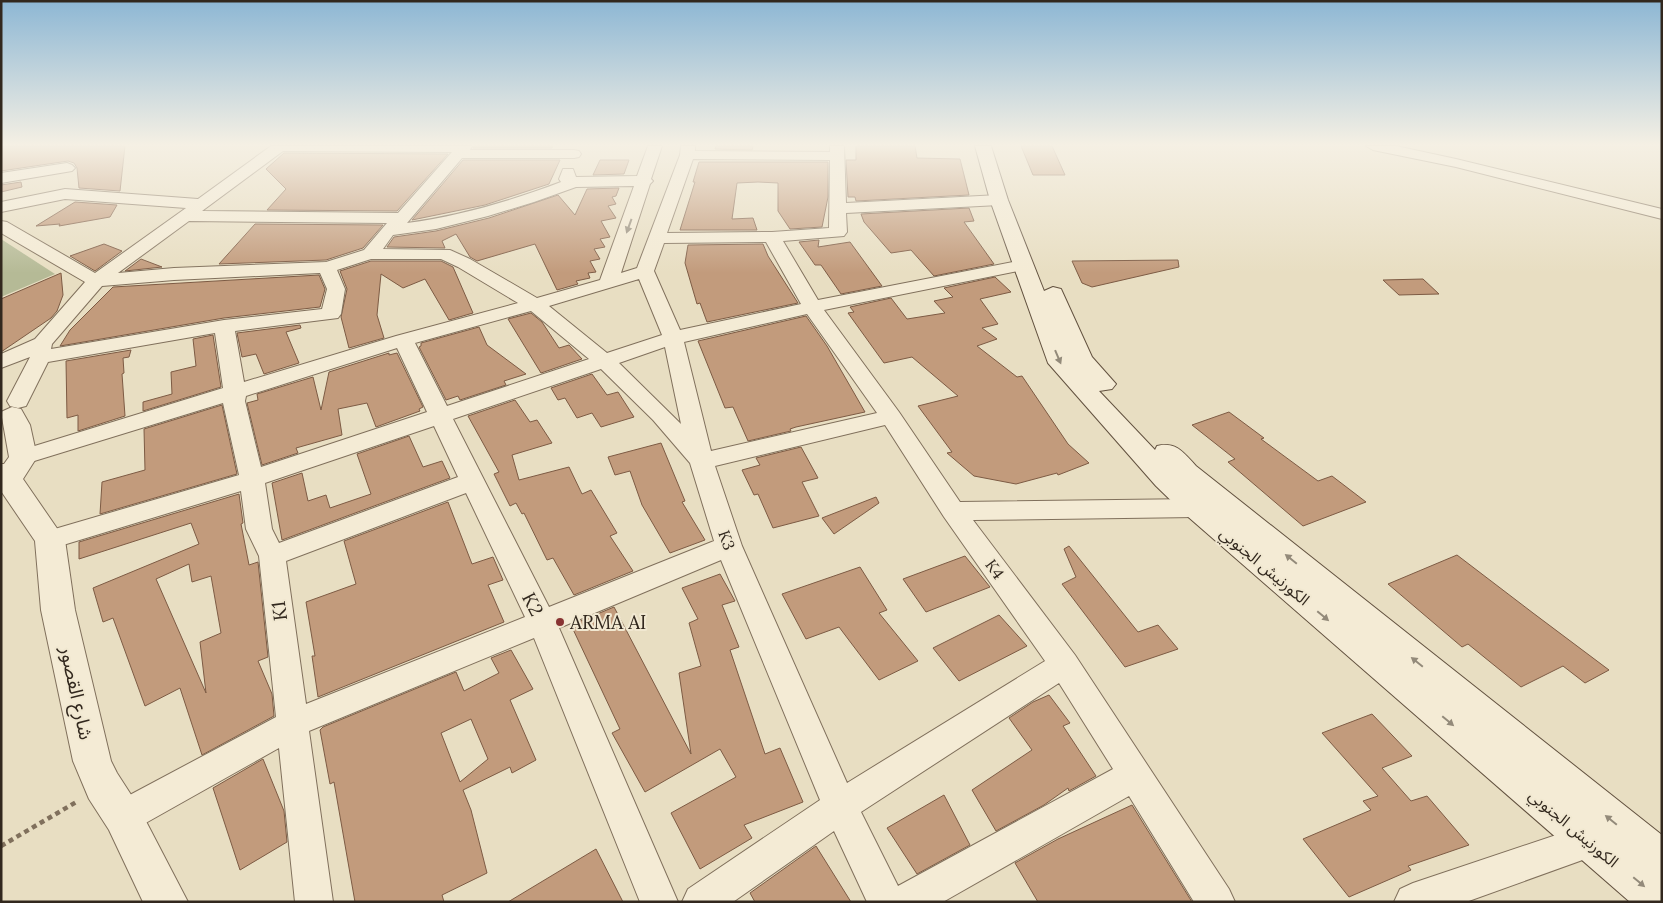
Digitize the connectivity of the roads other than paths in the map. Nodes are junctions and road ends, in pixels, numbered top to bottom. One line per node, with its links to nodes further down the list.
1 (224, 188): 13 (street)
2 (428, 188): 15 (street)
3 (559, 188): 17 (street)
4 (642, 188): 25 (street, one-way to 25)
5 (675, 188): 19 (street)
6 (838, 188): 12 (street)
7 (995, 188): 10 (main road, الكورنيش الجنوبي)
8 (1013, 188): 54 (main road, الكورنيش الجنوبي, one-way to 8)
9 (1558, 188): 14 (street)
10 (999, 200): 12 (street); 21 (main road, الكورنيش الجنوبي)
11 (1, 208): 13 (street)
12 (839, 208): 18 (street)
13 (194, 210): 15 (street); 24 (street)
14 (1662, 214)
15 (402, 218): 17 (street)
16 (1, 226): 24 (street)
17 (388, 231): 20 (street)
18 (772, 237): 19 (street); 27 (street, K4)
19 (657, 238): 23 (street)
20 (370, 254): 22 (street, K3); 26 (street, K3)
21 (1023, 265): 27 (street); 42 (main road, الكورنيش الجنوبي, one-way to 42)
22 (327, 267): 24 (street, K3); 28 (street)
23 (645, 271): 25 (street); 29 (street)
24 (96, 281): 31 (street)
25 (608, 284): 26 (street)
26 (534, 304): 30 (street); 33 (street, K3)
27 (812, 307): 29 (street); 37 (street, K4)
28 (224, 326): 31 (street); 34 (street, K1)
29 (674, 338): 33 (street); 38 (street)
30 (403, 340): 34 (street); 36 (street, K2)
31 (41, 350): 32 (street); 35 (street)
32 (1, 362)
33 (605, 362): 36 (street); 38 (street, K3)
34 (236, 393): 39 (street); 40 (street, K1)
35 (8, 409): 39 (main road)
36 (439, 415): 40 (street); 41 (street, K2)
37 (891, 417): 38 (street); 43 (street, K4)
38 (701, 461): 45 (street, K3)
39 (11, 470): 44 (main road, شارع القصور)
40 (252, 479): 44 (street); 46 (street, K1)
41 (472, 481): 46 (street); 47 (street, K2)
42 (1196, 508): 43 (street); 53 (main road, الكورنيش الجنوبي, one-way to 53)
43 (953, 510): 48 (street, K4)
44 (50, 540): 52 (main road, شارع القصور)
45 (729, 546): 47 (street); 51 (street, K3)
46 (272, 556): 49 (street, K1)
47 (542, 622): 49 (street); 58 (street, K2)
48 (1064, 664): 50 (street, K4); 51 (street)
49 (292, 724): 52 (street); 57 (street, K1)
50 (1136, 774): 61 (street); 62 (street, K4)
51 (840, 806): 59 (street); 60 (street, K3)
52 (123, 817): 56 (main road, شارع القصور)
53 (1589, 841): 55 (main road, الكورنيش الجنوبي, one-way to 55); 63 (street)
54 (1662, 862)
55 (1662, 901)
56 (166, 902)
57 (314, 902)
58 (659, 902)
59 (701, 902)
60 (886, 902)
61 (906, 902)
62 (1216, 902)
63 (1413, 902)

